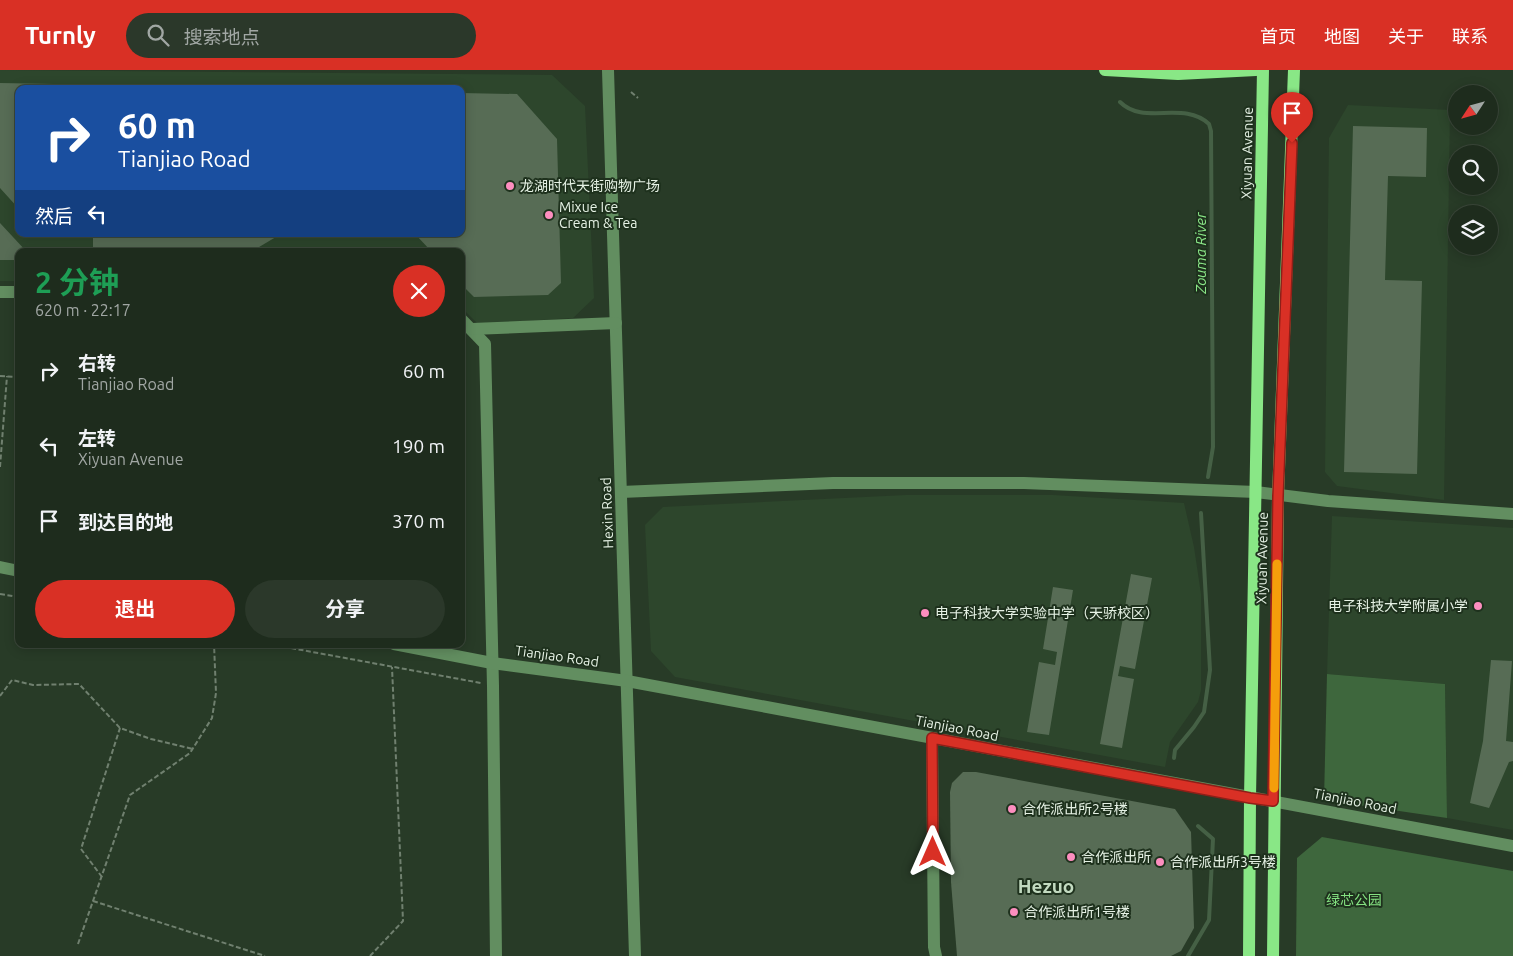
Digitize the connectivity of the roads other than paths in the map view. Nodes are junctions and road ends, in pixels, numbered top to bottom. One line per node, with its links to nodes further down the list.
1 (608, 70): 9 (street, Hexin Road)
2 (1105, 70): 3 (main road)
3 (1256, 70)
4 (1263, 70): 12 (main road, Xiyuan Avenue)
5 (1294, 70): 13 (main road, Xiyuan Avenue)
6 (0, 292): 7 (street)
7 (15, 292)
8 (465, 323): 10 (street)
9 (616, 323): 10 (street); 11 (street, Hexin Road)
10 (472, 329): 18 (street)
11 (621, 492): 12 (street); 19 (street, Hexin Road)
12 (1256, 492): 13 (street); 21 (main road, Xiyuan Avenue)
13 (1278, 496): 14 (street); 22 (main road, Xiyuan Avenue)
14 (1513, 514)
15 (0, 567): 16 (street)
16 (15, 570)
17 (415, 648): 18 (street, Tianjiao Road)
18 (492, 663): 19 (street, Tianjiao Road); 24 (street)
19 (627, 681): 20 (street, Tianjiao Road); 25 (street, Hexin Road)
20 (932, 738): 21 (street, Tianjiao Road); 26 (street)
21 (1250, 798): 22 (street, Tianjiao Road); 27 (main road, Xiyuan Avenue)
22 (1273, 801): 23 (street, Tianjiao Road); 28 (main road, Xiyuan Avenue)
23 (1513, 846)
24 (496, 956)
25 (635, 956)
26 (936, 956)
27 (1249, 956)
28 (1272, 956)

